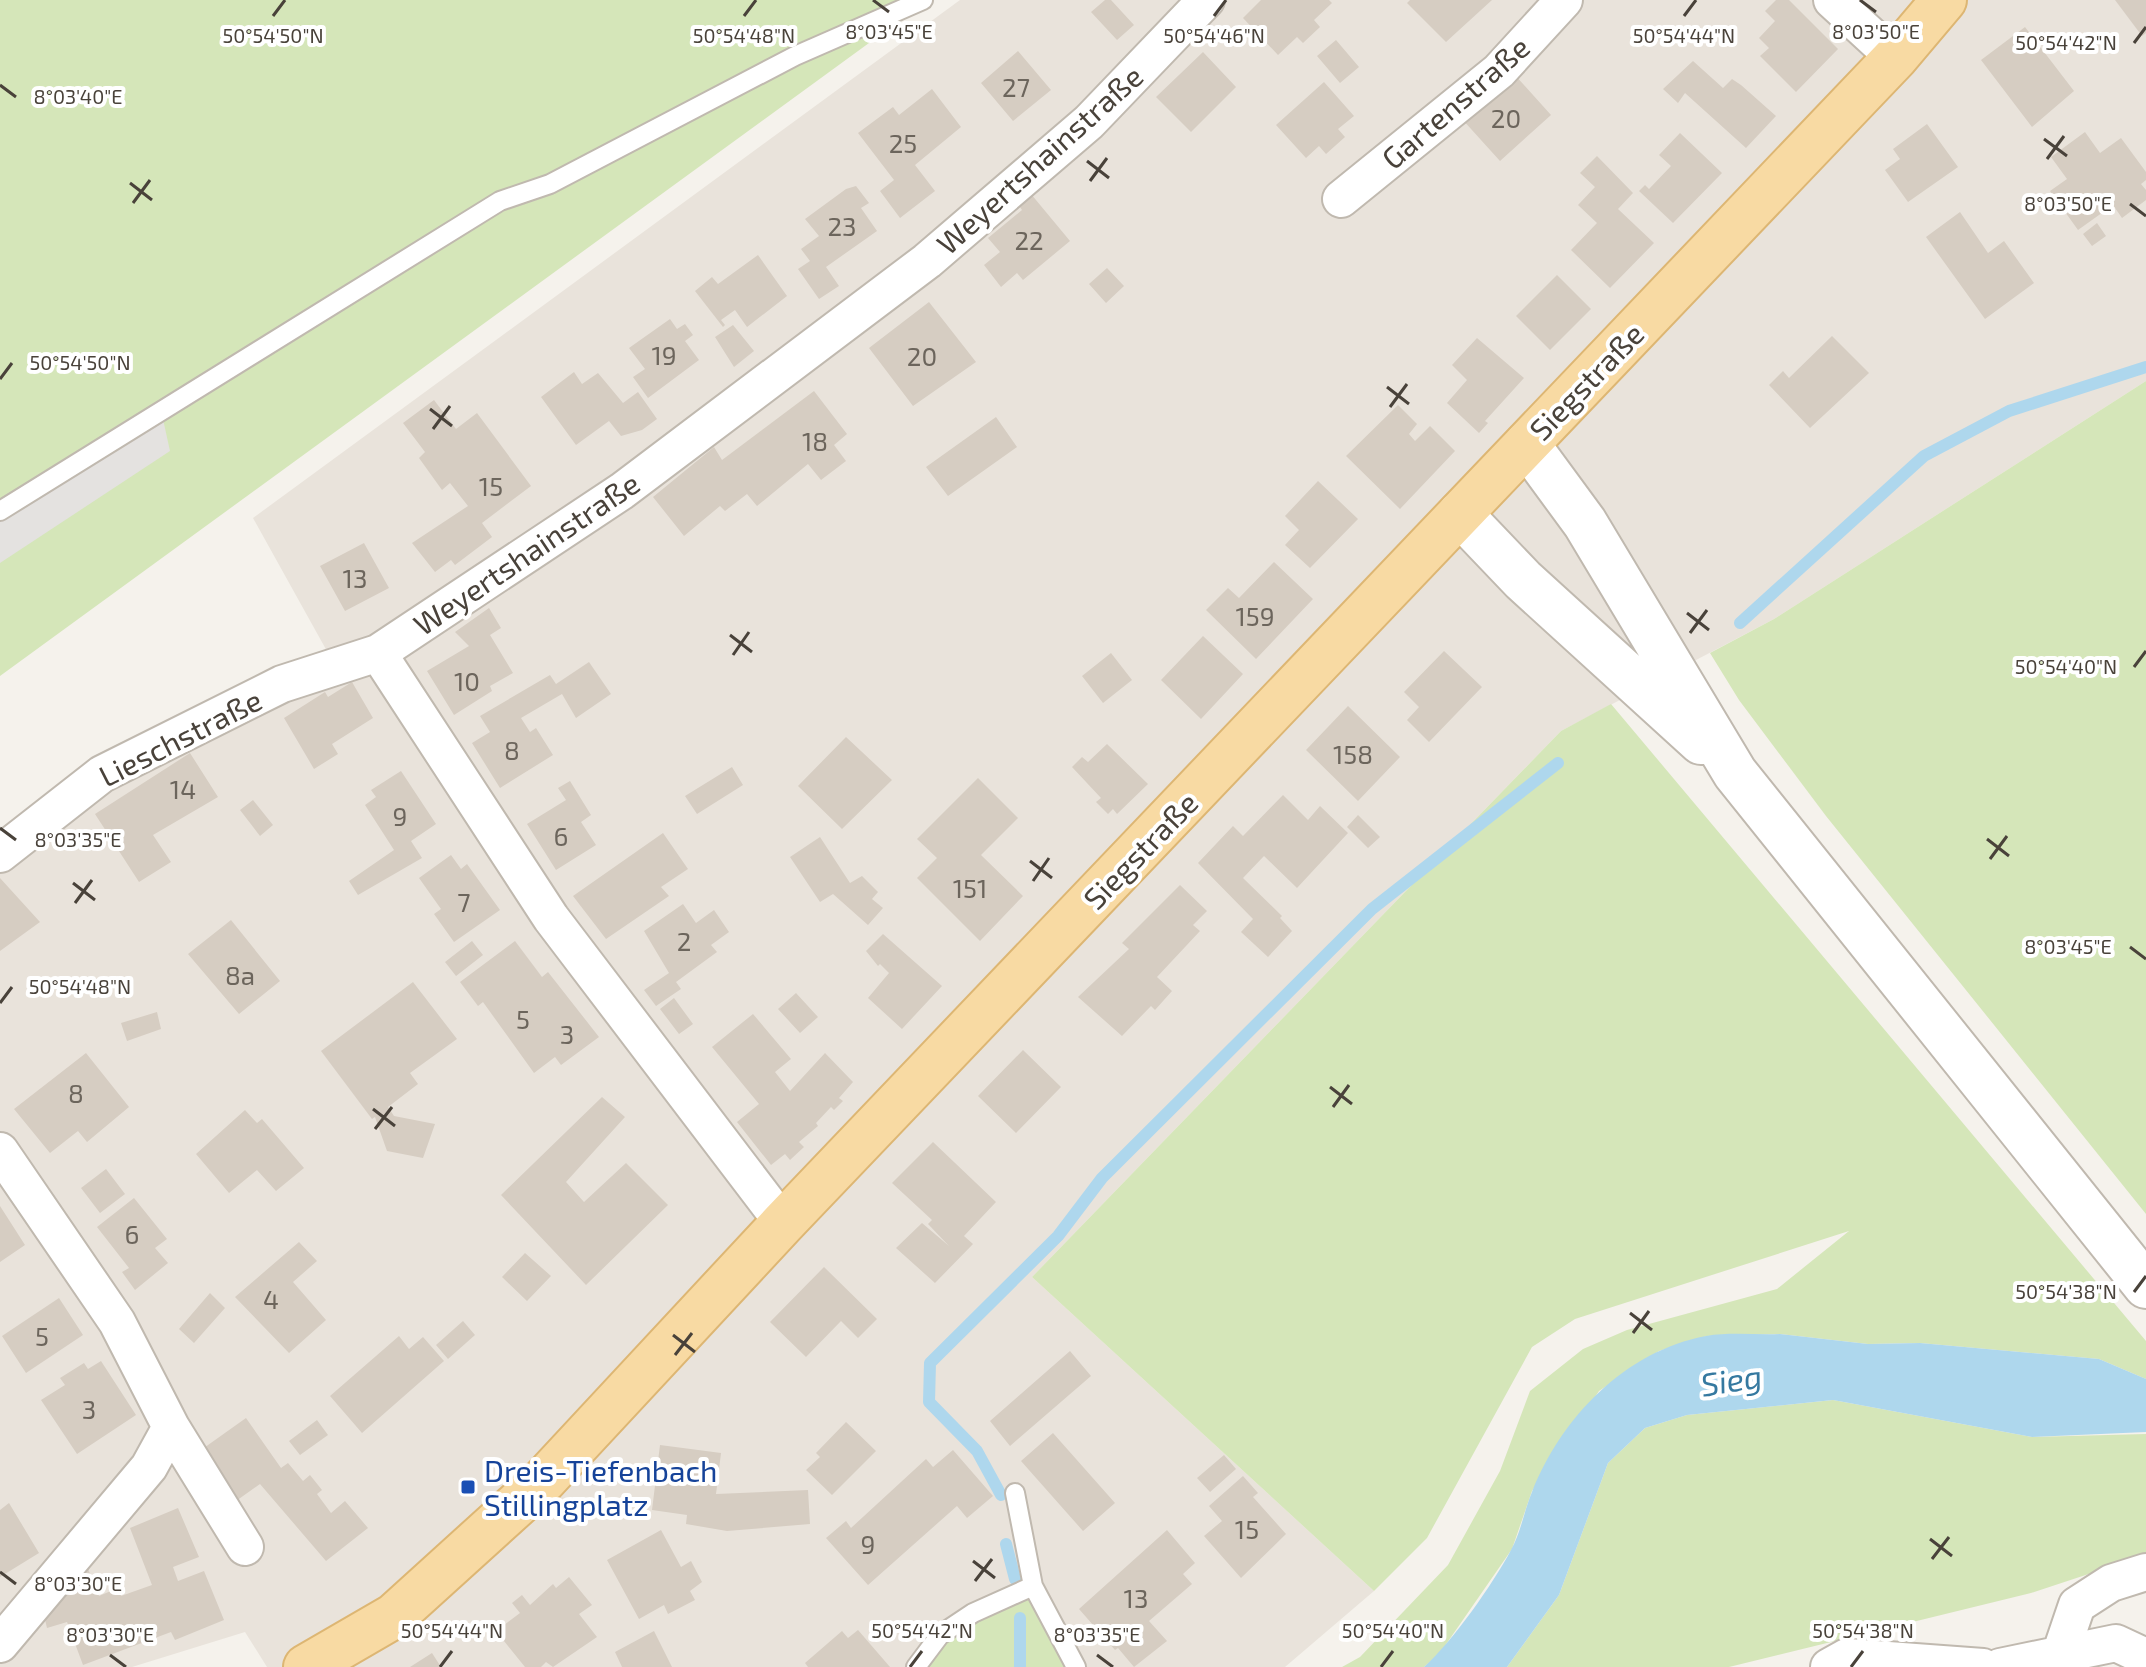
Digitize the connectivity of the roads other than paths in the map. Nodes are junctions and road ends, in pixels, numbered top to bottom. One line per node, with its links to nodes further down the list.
1 (923, 0): 9 (lane)
2 (1206, 0): 11 (street, Weyertshainstraße)
3 (1564, 0): 7 (street, Gartenstraße)
4 (1832, 0): 6 (street)
5 (1944, 0): 6 (main road, Siegstraße)
6 (1895, 58): 8 (main road, Siegstraße)
7 (1341, 199)
8 (1527, 444): 10 (main road, Siegstraße); 12 (street)
9 (0, 511)
10 (1460, 514): 12 (street); 15 (main road, Siegstraße)
11 (378, 653): 13 (street, Lieschstraße); 15 (street)
12 (1735, 773): 16 (street)
13 (0, 854)
14 (0, 1151): 17 (street)
15 (783, 1223): 25 (main road, Siegstraße)
16 (2146, 1286)
17 (171, 1427): 19 (street); 22 (street)
18 (1015, 1493): 21 (lane)
19 (245, 1547)
20 (2146, 1572): 23 (street)
21 (1033, 1586): 26 (lane); 27 (lane)
22 (0, 1644)
23 (2061, 1652): 24 (street); 30 (street)
24 (2146, 1657)
25 (306, 1667)
26 (916, 1667)
27 (1076, 1667)
28 (1829, 1667): 29 (street)
29 (1983, 1667)
30 (2000, 1667)

